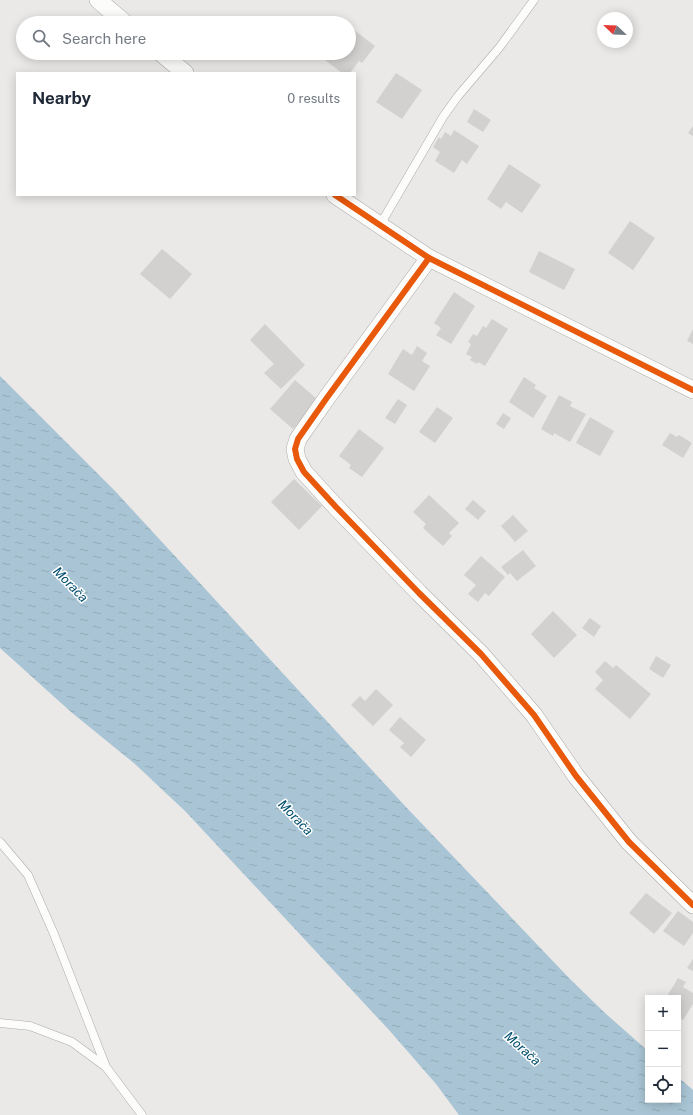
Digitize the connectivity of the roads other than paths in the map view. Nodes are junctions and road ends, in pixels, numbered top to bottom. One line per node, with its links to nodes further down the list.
1 (98, 0): 3 (street)
2 (534, 0): 7 (lane)
3 (117, 16)
4 (169, 60): 5 (street)
5 (184, 72)
6 (336, 196): 7 (street)
7 (380, 225): 8 (street)
8 (430, 258): 9 (street); 11 (street)
9 (693, 390)
10 (0, 842): 13 (lane)
11 (693, 905)
12 (0, 1023): 13 (lane)
13 (106, 1067): 14 (lane)
14 (142, 1115)

